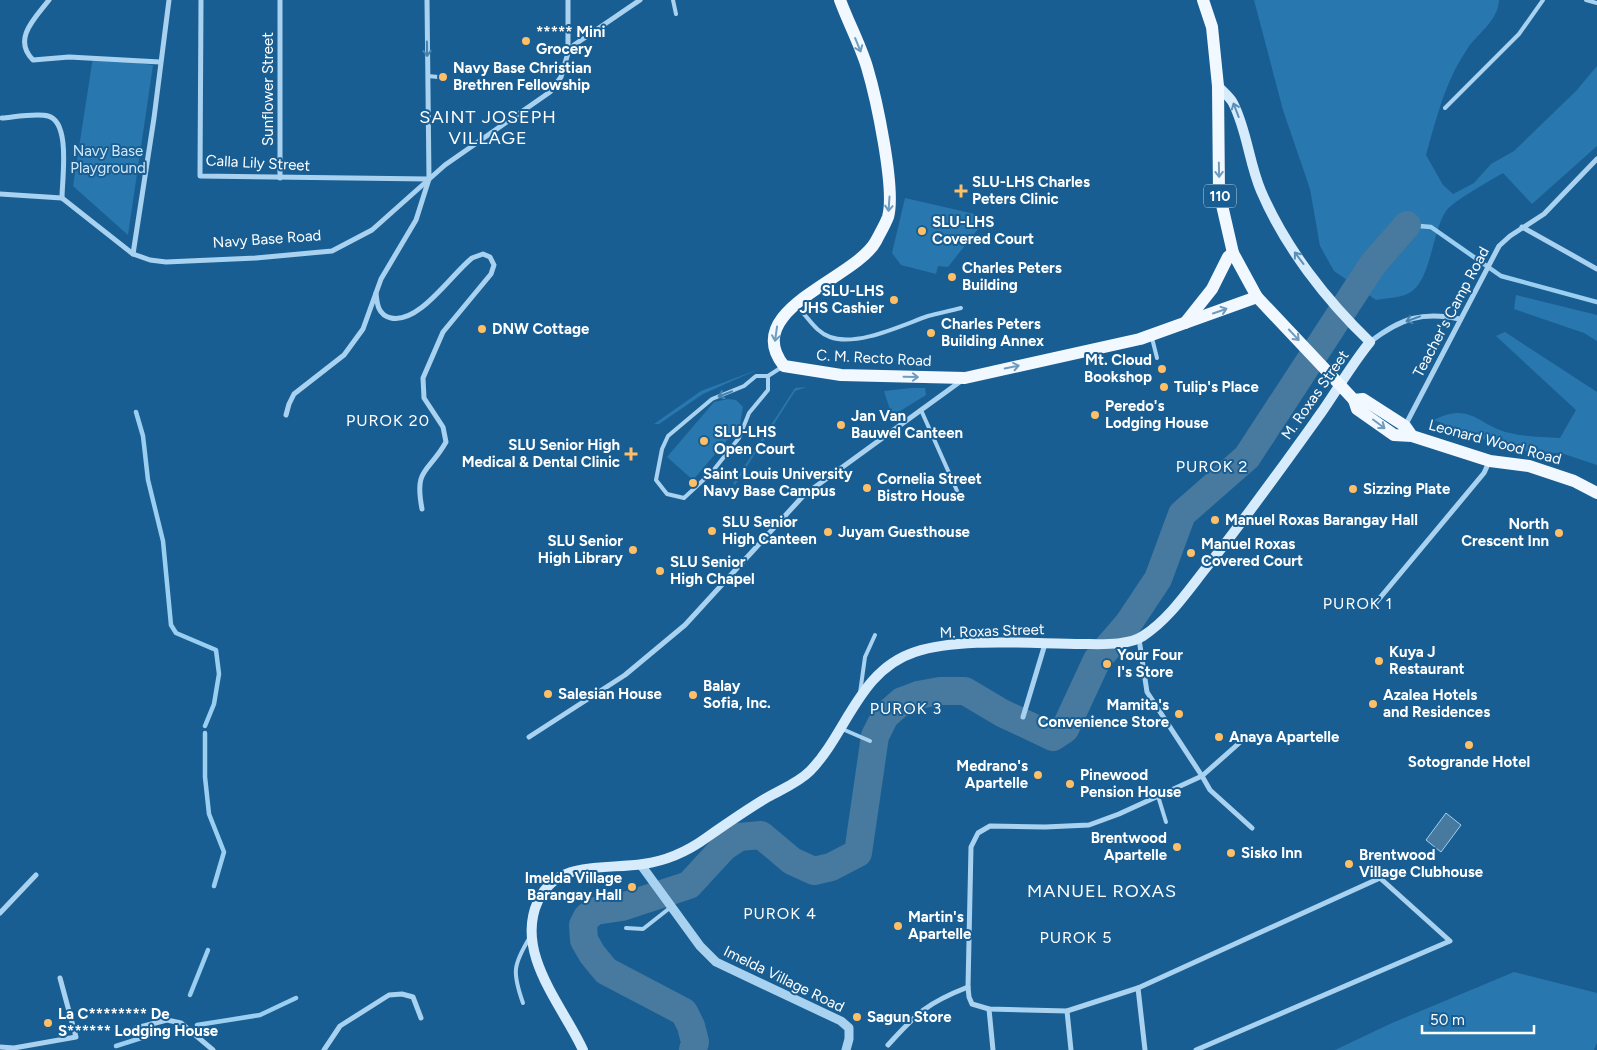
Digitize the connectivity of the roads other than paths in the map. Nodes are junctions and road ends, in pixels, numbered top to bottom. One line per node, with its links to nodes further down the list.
1 (48, 0): 16 (street)
2 (169, 0): 16 (street)
3 (201, 0): 23 (street, Calla Lily Street)
4 (280, 0): 23 (street, Sunflower Street)
5 (427, 0): 17 (street, one-way to 17)
6 (568, 0): 15 (street)
7 (640, 0): 15 (street)
8 (673, 0): 14 (lane)
9 (840, 0): 33 (main road, one-way to 33)
10 (1203, 0): 19 (main road, Leonard Wood Road / 110)
11 (1543, 0): 20 (lane)
12 (1586, 0): 13 (lane)
13 (1597, 2)
14 (676, 14)
15 (568, 53): 24 (street, Navy Base Road)
16 (160, 62): 29 (street)
17 (428, 76): 18 (lane); 24 (street)
18 (438, 77)
19 (1218, 86): 28 (main road, Leonard Wood Road / 110, one-way to 28); 38 (main road, one-way to 19)
20 (1445, 108)
21 (2, 118): 26 (street)
22 (1597, 159): 27 (street, Teacher's Camp Road)
23 (280, 178): 24 (street, Calla Lily Street)
24 (429, 179): 29 (street, Navy Base Road); 31 (street)
25 (0, 194): 26 (street)
26 (62, 198): 29 (street, Navy Base Road)
27 (1522, 227): 30 (street); 35 (street, Teacher's Camp Road)
28 (1233, 253): 32 (main road, Leonard Wood Road / 110); 36 (main road)
29 (133, 254)
30 (1597, 268)
31 (376, 294): 44 (street); 49 (street)
32 (1259, 298): 36 (main road, C. M. Recto Road, one-way to 32); 45 (main road, Leonard Wood Road / 110, one-way to 45, bridge)
33 (794, 304): 34 (lane); 40 (main road, one-way to 40)
34 (962, 308)
35 (1460, 319): 38 (street, M. Roxas Street, one-way to 38); 45 (street, Teacher's Camp Road)
36 (1186, 323): 37 (main road, C. M. Recto Road)
37 (1152, 336): 39 (lane); 42 (main road, C. M. Recto Road, one-way to 37)
38 (1370, 342): 52 (main road, M. Roxas Street)
39 (1157, 358)
40 (784, 366): 41 (lane); 42 (main road, C. M. Recto Road, one-way to 42)
41 (768, 376): 41 (lane, one-way to 41)
42 (965, 378): 43 (street)
43 (921, 410): 47 (lane); 57 (street)
44 (286, 415)
45 (1408, 431): 46 (main road, Leonard Wood Road / 110)
46 (1490, 461): 48 (main road, Leonard Wood Road / 110); 50 (street)
47 (958, 493)
48 (1597, 493)
49 (422, 509)
50 (1374, 606)
51 (874, 635): 54 (lane)
52 (1139, 639): 53 (main road, M. Roxas Street); 60 (street)
53 (1045, 644): 54 (main road, M. Roxas Street); 55 (street)
54 (859, 697): 56 (main road, M. Roxas Street)
55 (1023, 717)
56 (839, 728): 59 (lane); 64 (main road, M. Roxas Street)
57 (529, 737)
58 (1246, 737): 60 (street)
59 (870, 742)
60 (1202, 776): 61 (street); 63 (street)
61 (1158, 796): 62 (lane); 71 (street)
62 (1166, 822)
63 (1252, 828)
64 (641, 865): 66 (street, Imelda Village Road); 69 (main road, M. Roxas Street)
65 (36, 875): 67 (street)
66 (668, 903): 68 (lane); 83 (street, Imelda Village Road)
67 (0, 913)
68 (626, 928)
69 (532, 933): 73 (lane); 82 (main road, M. Roxas Street)
70 (60, 978): 79 (street)
71 (968, 986): 74 (street); 78 (street)
72 (1138, 988): 75 (street); 86 (street); 87 (street)
73 (523, 1003)
74 (989, 1009): 75 (street); 84 (street)
75 (1067, 1011): 85 (street)
76 (421, 1018): 81 (street)
77 (136, 1028): 80 (street)
78 (888, 1045)
79 (0, 1047)
80 (213, 1050)
81 (324, 1050)
82 (584, 1050)
83 (846, 1050)
84 (993, 1050)
85 (1071, 1050)
86 (1145, 1050)
87 (1196, 1050)

